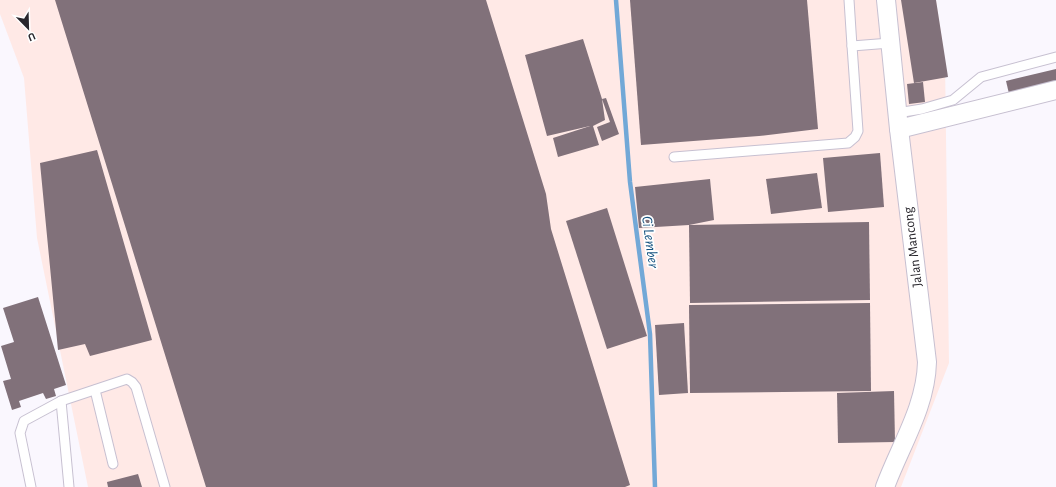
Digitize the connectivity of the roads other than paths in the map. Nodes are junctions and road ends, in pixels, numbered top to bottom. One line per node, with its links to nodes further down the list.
1 (849, 0): 4 (lane)
2 (886, 0): 3 (street, Jalan Mancong)
3 (890, 43): 4 (lane); 7 (street, Jalan Mancong)
4 (852, 46): 8 (lane)
5 (1056, 57): 7 (lane)
6 (1056, 90): 7 (street)
7 (898, 121): 15 (street, Jalan Mancong)
8 (674, 157)
9 (95, 390): 10 (lane); 11 (lane); 14 (lane)
10 (61, 401): 12 (lane); 13 (lane)
11 (114, 464)
12 (31, 487)
13 (69, 487)
14 (165, 487)
15 (885, 487)

